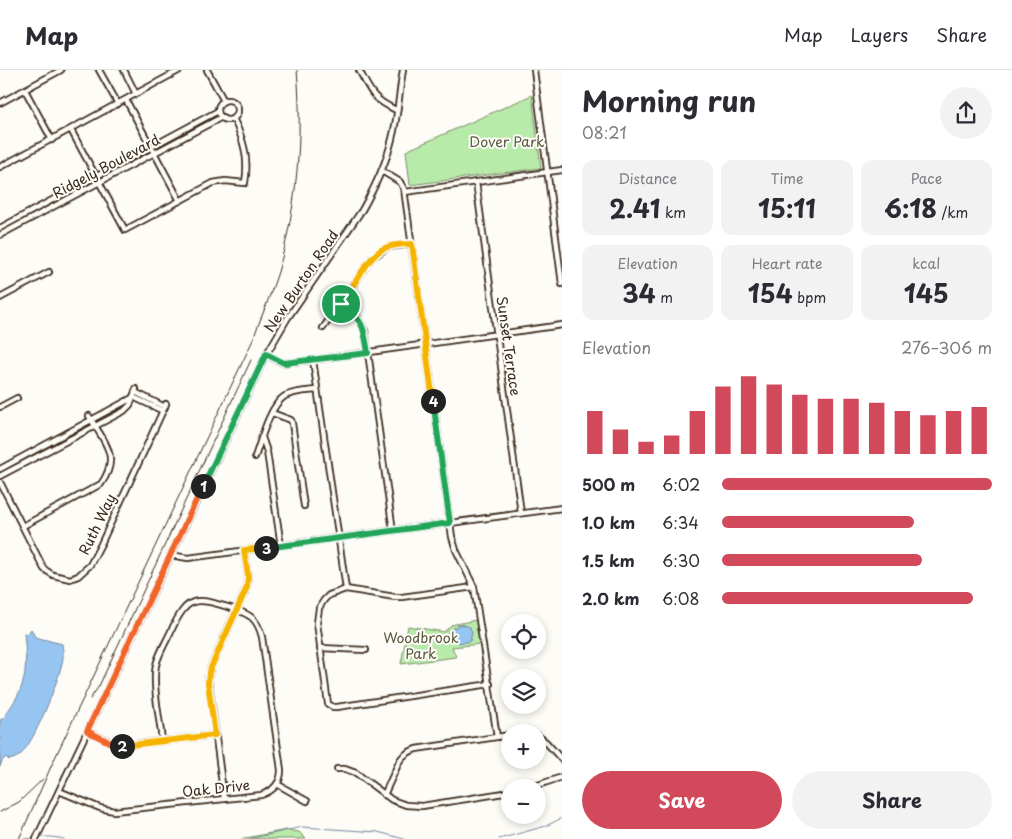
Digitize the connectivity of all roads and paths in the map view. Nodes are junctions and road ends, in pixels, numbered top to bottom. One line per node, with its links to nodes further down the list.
1 (61, 70): 9 (street)
2 (99, 70): 14 (street)
3 (124, 70): 10 (street)
4 (180, 70): 10 (street)
5 (207, 70): 12 (street)
6 (359, 70): 15 (street)
7 (403, 70): 15 (street, New Burton Road)
8 (534, 70): 26 (street)
9 (25, 90): 13 (street); 20 (street)
10 (136, 94): 11 (street)
11 (126, 100): 14 (street); 21 (street)
12 (224, 101): 16 (street); 18 (street)
13 (0, 104)
14 (118, 104): 19 (street)
15 (396, 110): 25 (street, New Burton Road)
16 (218, 111): 17 (street); 21 (street)
17 (222, 117): 18 (street); 22 (street, Ridgely Boulevard)
18 (233, 118): 31 (street)
19 (72, 130): 20 (street); 27 (street)
20 (52, 140): 23 (street)
21 (151, 147): 22 (street); 27 (street)
22 (154, 153): 28 (street, Ridgely Boulevard); 31 (street)
23 (0, 167)
24 (562, 170): 26 (street)
25 (382, 171): 30 (street); 45 (street, New Burton Road)
26 (547, 172): 29 (street); 37 (street)
27 (97, 176): 28 (street); 32 (street)
28 (100, 182): 31 (street); 32 (street, Ridgely Boulevard)
29 (476, 182): 30 (street); 42 (street, Sunset Terrace)
30 (404, 192): 35 (street)
31 (180, 201)
32 (46, 207): 33 (street); 34 (street, Ridgely Boulevard)
33 (0, 228)
34 (0, 234)
35 (412, 244): 39 (street); 43 (street)
36 (49, 272): 38 (street)
37 (562, 284)
38 (0, 298)
39 (341, 304): 41 (street); 44 (street)
40 (562, 325): 42 (street)
41 (323, 328)
42 (496, 334): 43 (street); 61 (street, Sunset Terrace)
43 (425, 344): 44 (street); 62 (street)
44 (368, 353): 46 (street); 64 (street)
45 (266, 354): 46 (street); 68 (street, New Burton Road)
46 (313, 360): 47 (street)
47 (317, 390): 51 (street); 65 (street)
48 (134, 393): 52 (street); 53 (street); 63 (street, Ruth Way)
49 (16, 398): 50 (street)
50 (0, 407)
51 (272, 413): 54 (street); 59 (street)
52 (90, 418): 53 (street); 56 (street)
53 (95, 426): 57 (street); 63 (street)
54 (262, 437): 55 (street); 66 (street)
55 (255, 457)
56 (0, 469)
57 (0, 476)
58 (0, 482): 63 (street, Ruth Way)
59 (304, 506)
60 (562, 508): 61 (street)
61 (521, 513): 62 (street)
62 (450, 523): 64 (street); 69 (street)
63 (23, 526)
64 (393, 531): 65 (street)
65 (338, 538): 66 (street); 70 (street)
66 (281, 546): 67 (street)
67 (244, 550): 68 (street); 71 (street)
68 (170, 555): 75 (street, New Burton Road)
69 (474, 587): 70 (street); 74 (street)
70 (346, 588): 72 (street)
71 (237, 610): 76 (street); 79 (street); 85 (street)
72 (320, 648): 73 (street); 74 (street)
73 (366, 650)
74 (490, 684): 78 (street)
75 (87, 731): 79 (street); 86 (street, New Burton Road)
76 (215, 735): 79 (street); 89 (street)
77 (501, 736): 78 (street)
78 (497, 737): 88 (street)
79 (162, 741)
80 (546, 742): 81 (street)
81 (562, 760)
82 (337, 769): 88 (street)
83 (562, 777): 84 (street)
84 (546, 782)
85 (277, 784): 89 (street, Oak Drive); 90 (street)
86 (59, 791): 89 (street, Oak Drive); 91 (street, New Burton Road)
87 (501, 793): 88 (street)
88 (384, 794)
89 (224, 799)
90 (307, 801)
91 (36, 839)

